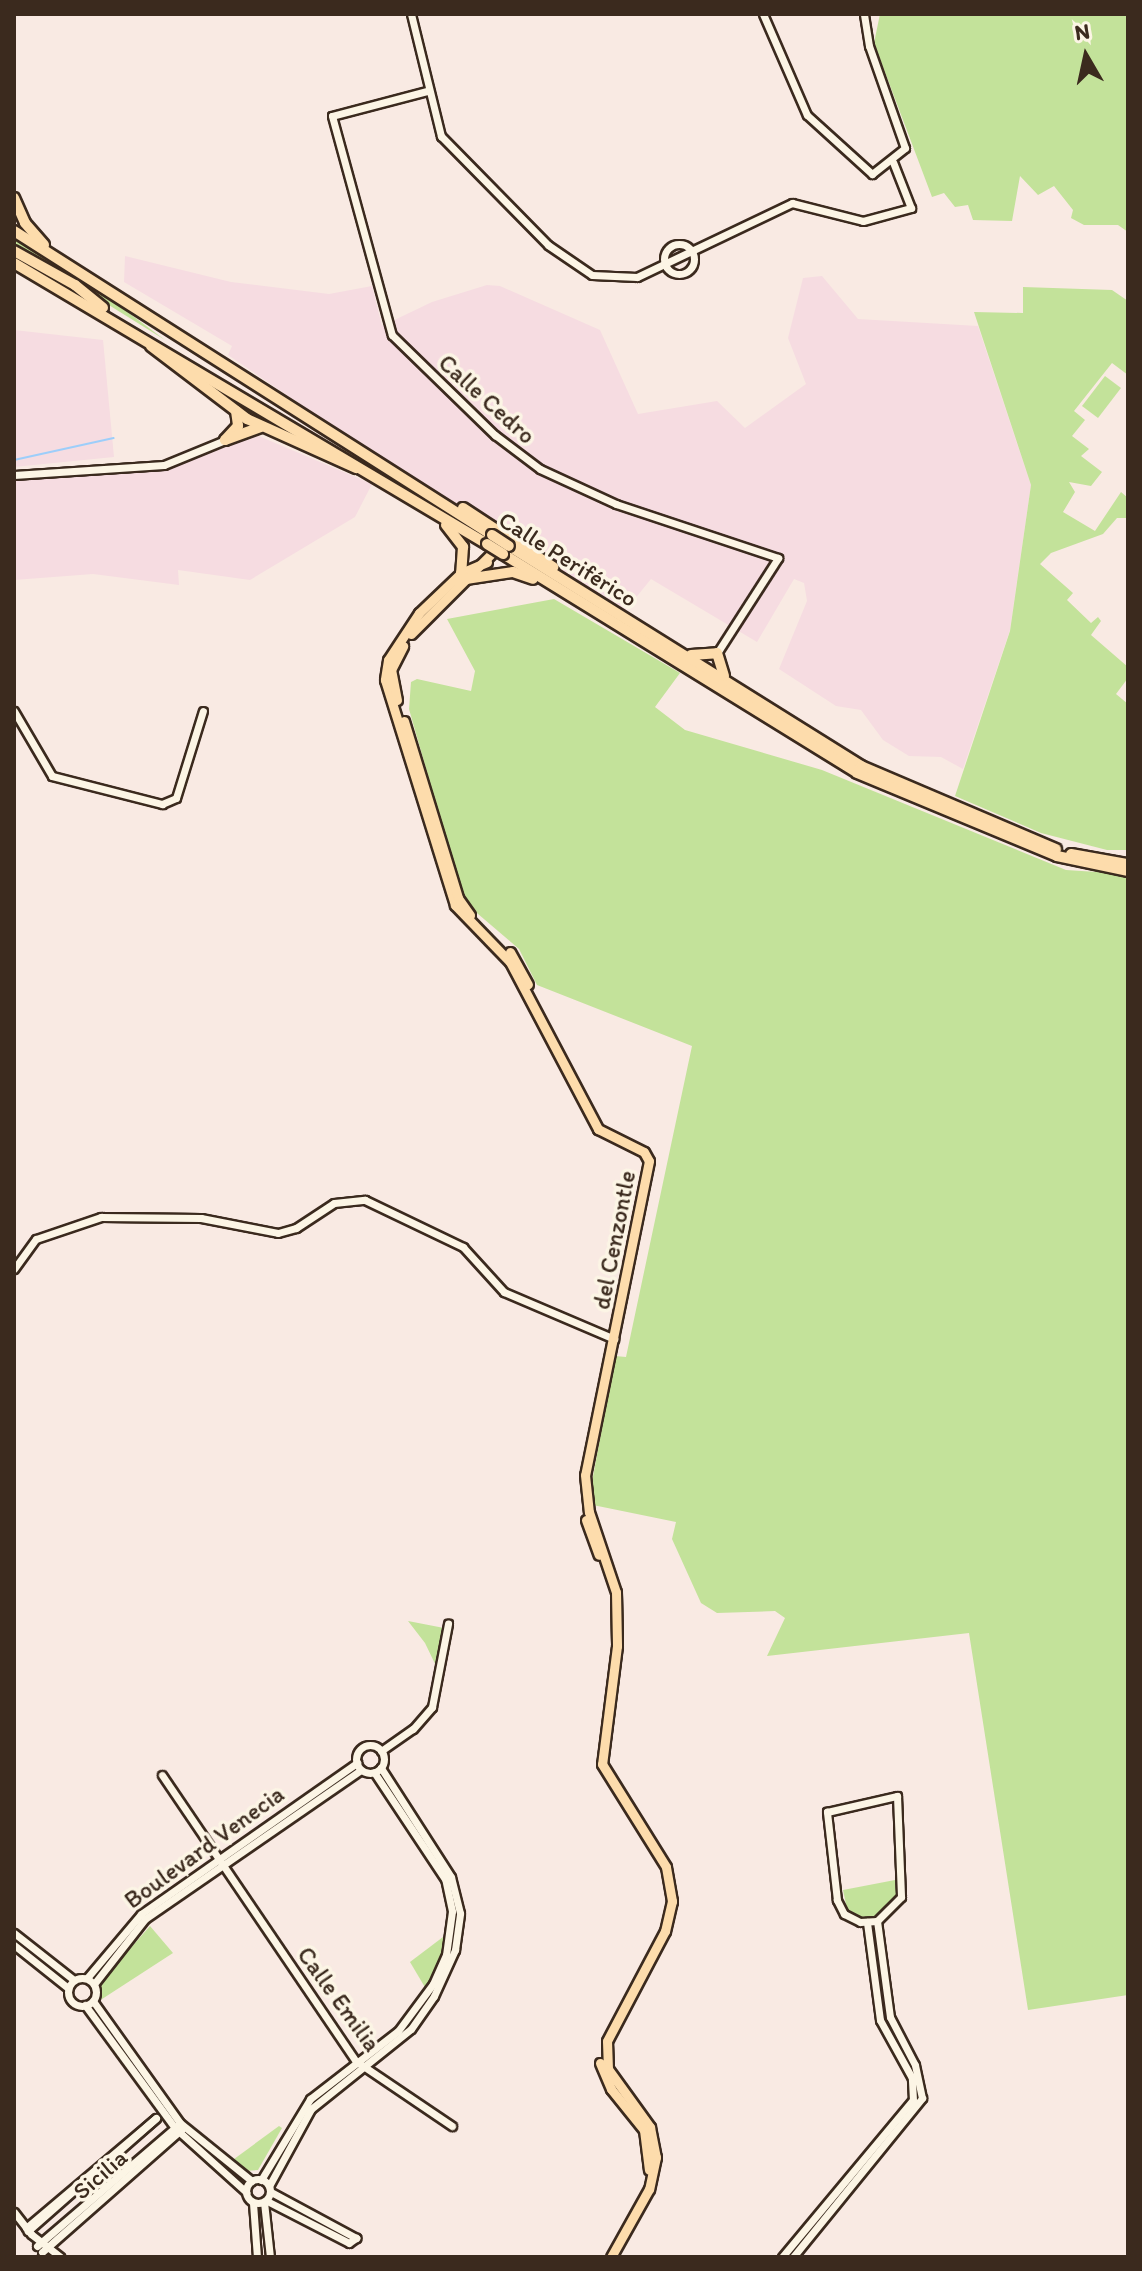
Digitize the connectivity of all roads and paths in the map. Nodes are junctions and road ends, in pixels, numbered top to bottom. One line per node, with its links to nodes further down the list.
1 (411, 14): 4 (street)
2 (763, 14): 5 (street)
3 (864, 14): 5 (street)
4 (427, 91): 12 (street); 29 (street, Calle Cedro)
5 (893, 162): 9 (street)
6 (14, 198): 10 (highway)
7 (14, 231): 10 (highway, Calle Periférico)
8 (14, 251): 13 (highway)
9 (692, 252): 12 (street); 12 (street); 12 (street)
10 (51, 253): 20 (highway, Calle Periférico)
11 (14, 263): 13 (highway, Calle Periférico)
12 (666, 266)
13 (112, 318): 14 (highway, Calle Periférico)
14 (125, 325): 15 (highway); 19 (highway, Calle Periférico)
15 (236, 411): 16 (highway); 17 (highway)
16 (266, 428): 17 (highway); 19 (highway)
17 (225, 440): 18 (street)
18 (14, 475)
19 (383, 478): 21 (highway, Calle Periférico)
20 (414, 485): 22 (highway); 23 (highway, Calle Periférico)
21 (419, 503): 23 (highway, Calle Periférico); 25 (highway)
22 (506, 534): 25 (main road); 27 (highway)
23 (490, 540): 24 (highway, Calle Periférico, bridge)
24 (506, 550): 26 (highway, Calle Periférico); 27 (highway, Calle Periférico)
25 (464, 576): 26 (highway); 36 (main road, del Cenzontle)
26 (560, 589): 34 (highway, Calle Periférico)
27 (588, 596): 28 (highway, Calle Periférico)
28 (678, 651): 29 (highway); 30 (highway, Calle Periférico)
29 (717, 653): 30 (highway)
30 (730, 682): 33 (highway, Calle Periférico)
31 (14, 711): 32 (street)
32 (203, 711)
33 (1128, 864)
34 (1128, 871)
35 (14, 1269): 36 (street)
36 (615, 1337): 63 (main road, del Cenzontle)
37 (448, 1624): 38 (street)
38 (381, 1751): 39 (street, Boulevard Venecia); 40 (street)
39 (359, 1766): 40 (street); 42 (street, Boulevard Venecia)
40 (378, 1770): 51 (street)
41 (162, 1775): 42 (street, Calle Emilia)
42 (220, 1863): 48 (street, Boulevard Venecia); 51 (street, Calle Emilia)
43 (877, 1921): 44 (street); 44 (street); 72 (street)
44 (867, 1922): 71 (street)
45 (14, 1933): 47 (street)
46 (14, 1945): 49 (street)
47 (74, 1980): 48 (street); 49 (street)
48 (90, 1981): 50 (street)
49 (68, 1988): 50 (street)
50 (89, 2003): 53 (street)
51 (359, 2064): 52 (street, Calle Emilia); 54 (street); 56 (street)
52 (452, 2126)
53 (180, 2127): 55 (street); 57 (street); 65 (street, Sicilia)
54 (261, 2180): 55 (street); 56 (street)
55 (252, 2181): 57 (street)
56 (270, 2189): 58 (street); 60 (street)
57 (246, 2192): 59 (street)
58 (265, 2202): 59 (street); 60 (street); 62 (street)
59 (253, 2203): 67 (street)
60 (282, 2209): 62 (street)
61 (14, 2212): 64 (street)
62 (267, 2221): 68 (street)
63 (627, 2222): 69 (main road); 70 (main road)
64 (27, 2230): 64 (street); 65 (street)
65 (42, 2247): 66 (street)
66 (60, 2257)
67 (257, 2257)
68 (270, 2257)
69 (604, 2257)
70 (611, 2257)
71 (782, 2257)
72 (793, 2257)

